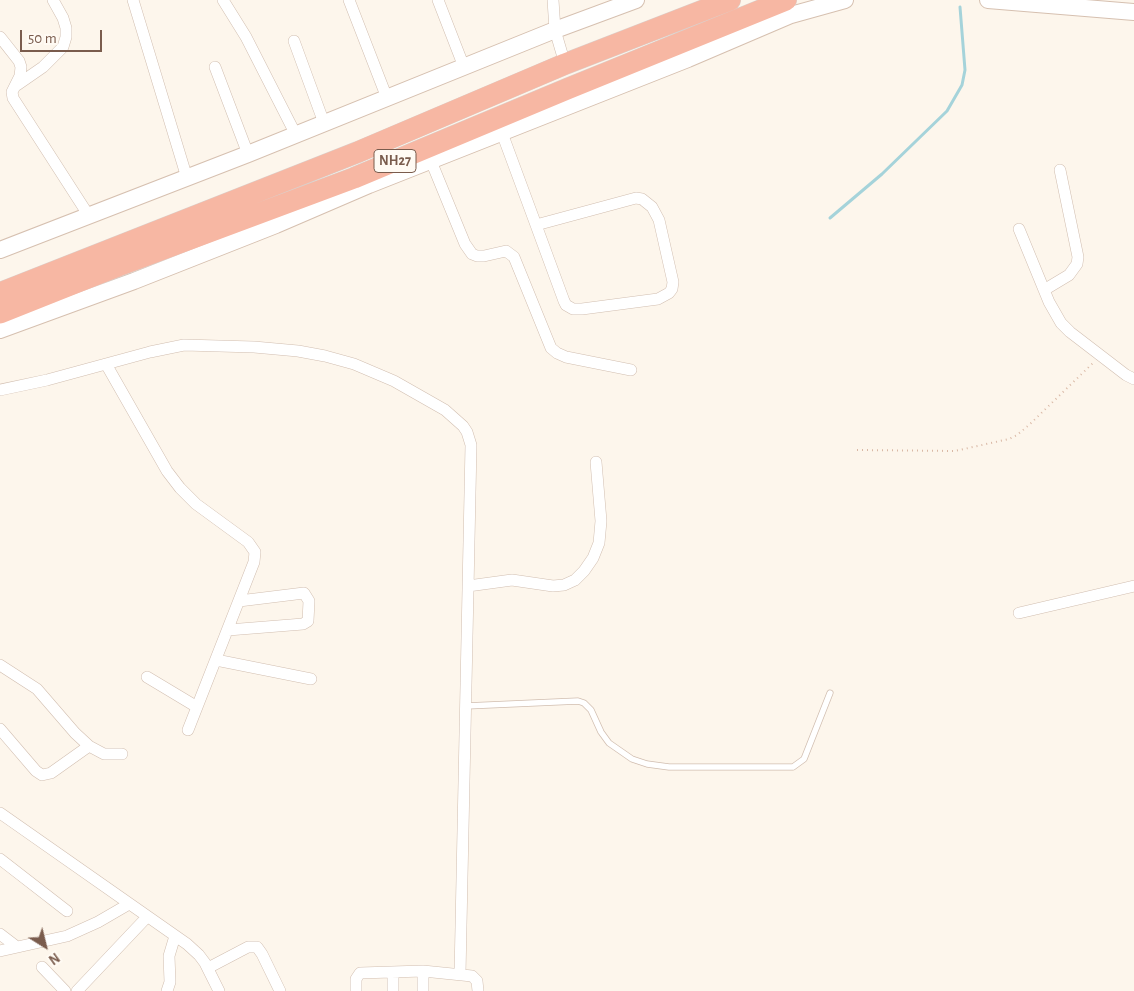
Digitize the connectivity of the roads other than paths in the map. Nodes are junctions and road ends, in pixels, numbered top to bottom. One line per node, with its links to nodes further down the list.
1 (53, 0): 19 (street)
2 (133, 0): 27 (street)
3 (223, 0): 23 (street)
4 (349, 0): 20 (street)
5 (438, 0): 18 (street)
6 (553, 0): 13 (street)
7 (636, 0): 13 (street)
8 (730, 0): 16 (highway, NH27)
9 (845, 0): 11 (street)
10 (988, 0): 12 (street)
11 (784, 5): 22 (street); 34 (highway, NH27)
12 (1134, 12)
13 (555, 30): 16 (street); 18 (street)
14 (0, 37): 19 (street)
15 (294, 41): 21 (street)
16 (566, 64): 33 (highway, NH27)
17 (215, 67): 24 (street)
18 (464, 67): 20 (street)
19 (14, 87): 28 (street)
20 (386, 98): 21 (street)
21 (324, 124): 23 (street)
22 (502, 133): 25 (street); 29 (street)
23 (296, 135): 24 (street)
24 (248, 154): 27 (street)
25 (431, 161): 35 (street); 37 (street)
26 (1060, 170): 32 (street)
27 (188, 178): 28 (street)
28 (89, 216): 31 (street)
29 (536, 225): 29 (street)
30 (1019, 230): 32 (street)
31 (0, 250)
32 (1044, 290): 38 (street)
33 (0, 293)
34 (0, 313)
35 (0, 330)
36 (106, 364): 39 (street); 41 (street); 43 (street)
37 (631, 370)
38 (1134, 379)
39 (0, 390)
40 (596, 462): 41 (street)
41 (468, 586): 51 (street)
42 (1134, 586): 44 (street)
43 (239, 601): 45 (street); 45 (street)
44 (1019, 613)
45 (228, 630): 46 (street)
46 (216, 660): 49 (street); 52 (street)
47 (0, 666): 55 (street)
48 (147, 677): 52 (street)
49 (311, 679)
50 (830, 693): 51 (lane)
51 (466, 706): 70 (street)
52 (197, 707): 54 (street)
53 (0, 729): 55 (street)
54 (188, 730)
55 (89, 746): 56 (street)
56 (122, 754)
57 (2, 818): 59 (street)
58 (0, 859): 60 (street)
59 (129, 904): 61 (street); 64 (street)
60 (67, 911)
61 (147, 917): 63 (street); 72 (street)
62 (0, 934): 64 (street)
63 (175, 936): 67 (street); 73 (street)
64 (17, 947): 65 (street)
65 (0, 951)
66 (42, 967): 71 (street)
67 (208, 968): 74 (street); 75 (street)
68 (423, 971): 69 (street); 70 (street); 78 (street)
69 (393, 972): 76 (street); 77 (street)
70 (460, 974): 79 (street)
71 (65, 991)
72 (77, 991)
73 (167, 991)
74 (220, 991)
75 (280, 991)
76 (356, 991)
77 (393, 991)
78 (423, 991)
79 (478, 991)

